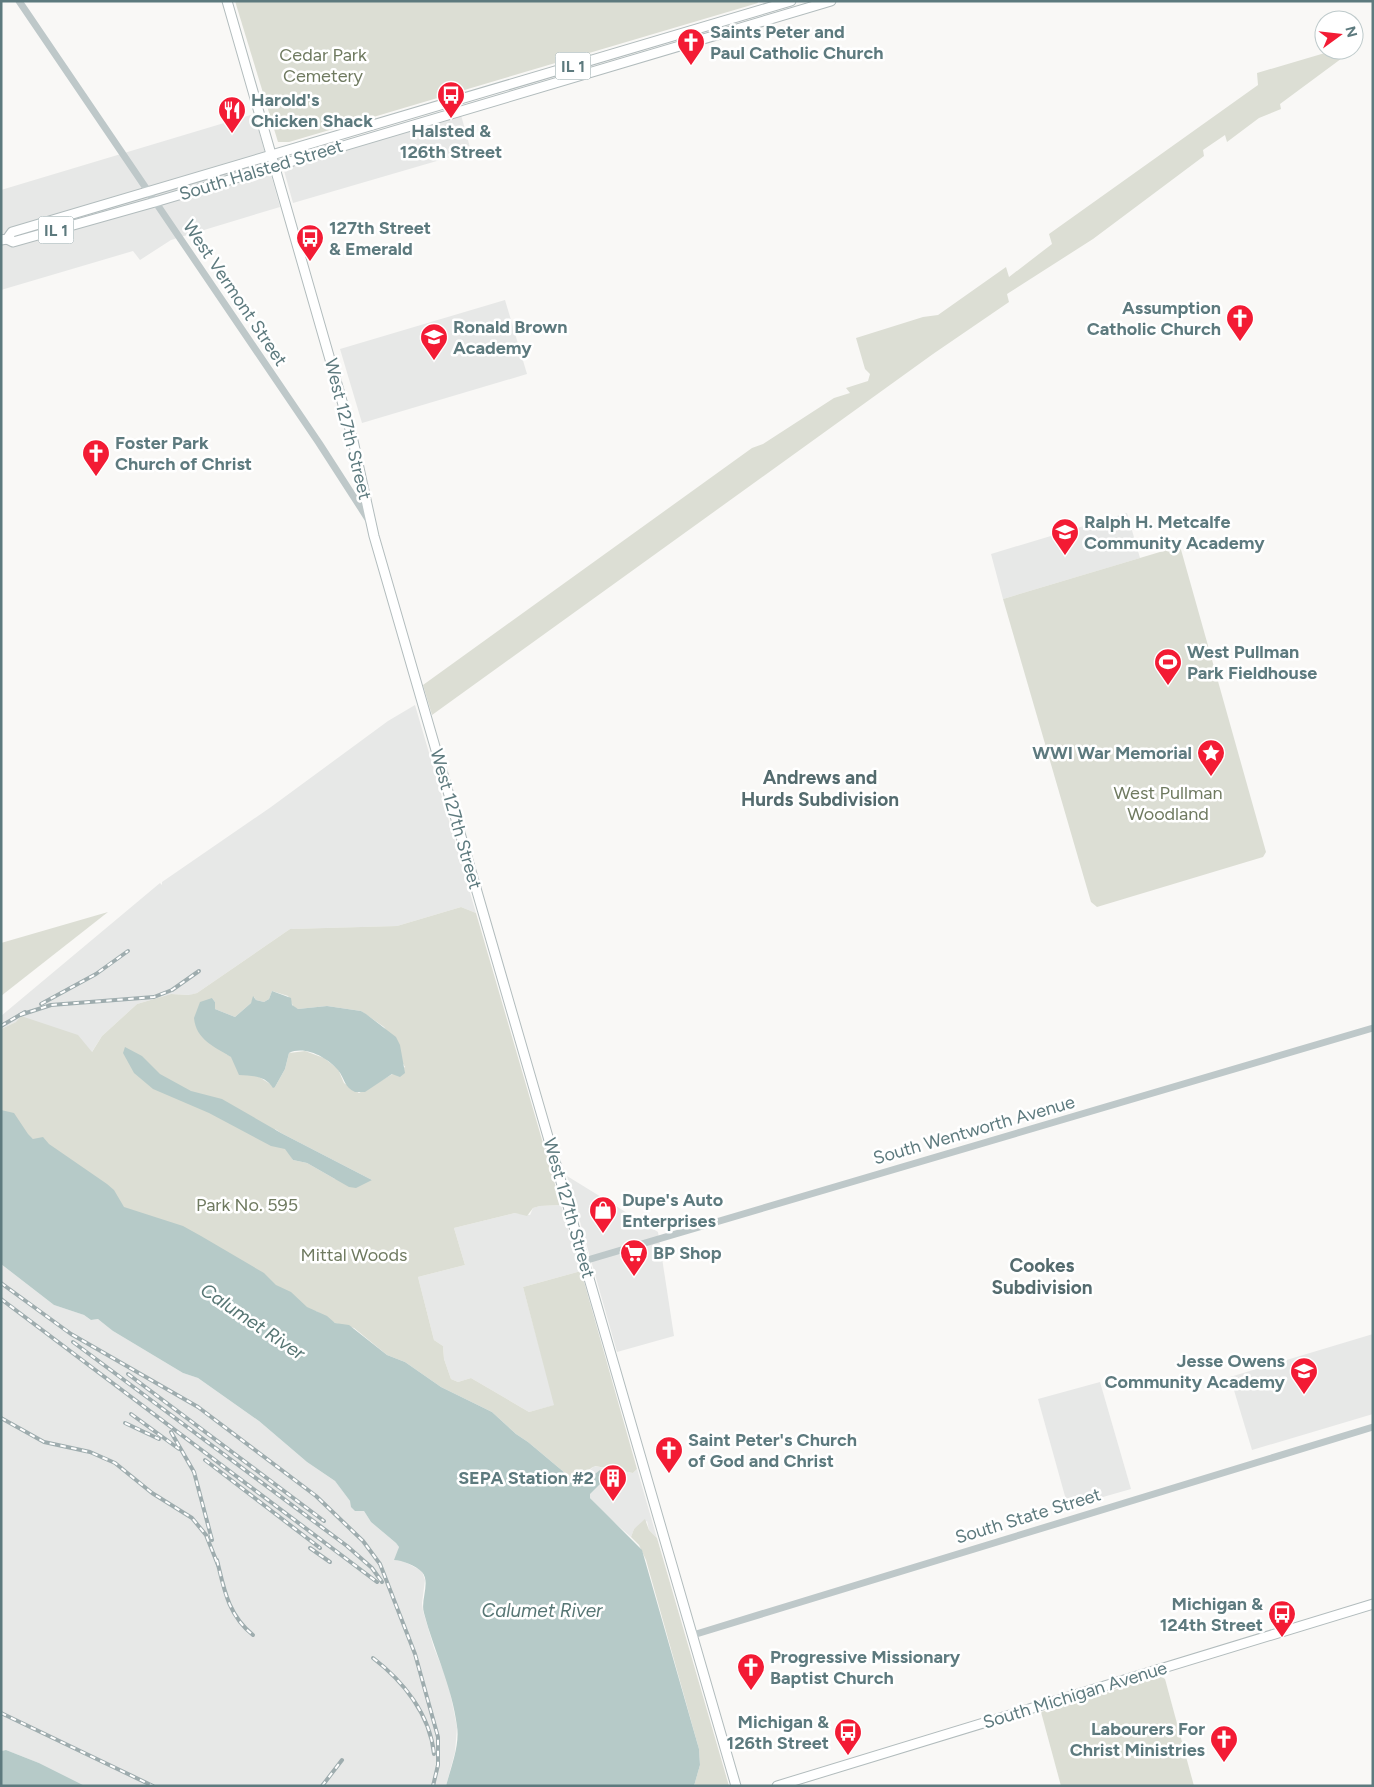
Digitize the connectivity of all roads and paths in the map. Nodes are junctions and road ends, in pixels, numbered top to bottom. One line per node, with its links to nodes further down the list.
1 (19, 1): 7 (street, West Vermont Street)
2 (227, 1): 5 (main road, West 127th Street)
3 (791, 1): 5 (main road, South Halsted Street / IL 1)
4 (831, 1): 6 (main road, South Halsted Street / IL 1)
5 (272, 156): 6 (main road, West 127th Street); 7 (main road, South Halsted Street / IL 1)
6 (275, 166): 8 (main road, South Halsted Street / IL 1); 10 (main road, West 127th Street)
7 (148, 192): 8 (street, West Vermont Street); 9 (main road, South Halsted Street)
8 (155, 202): 9 (main road, South Halsted Street / IL 1); 10 (street, West Vermont Street)
9 (4, 240)
10 (372, 528): 12 (main road, West 127th Street)
11 (1373, 1028): 12 (street, South Wentworth Avenue)
12 (584, 1261): 15 (main road, West 127th Street)
13 (1373, 1427): 15 (street, South State Street)
14 (1373, 1604): 17 (main road, South Michigan Avenue)
15 (693, 1635): 16 (main road, West 127th Street)
16 (736, 1786)
17 (777, 1786)

